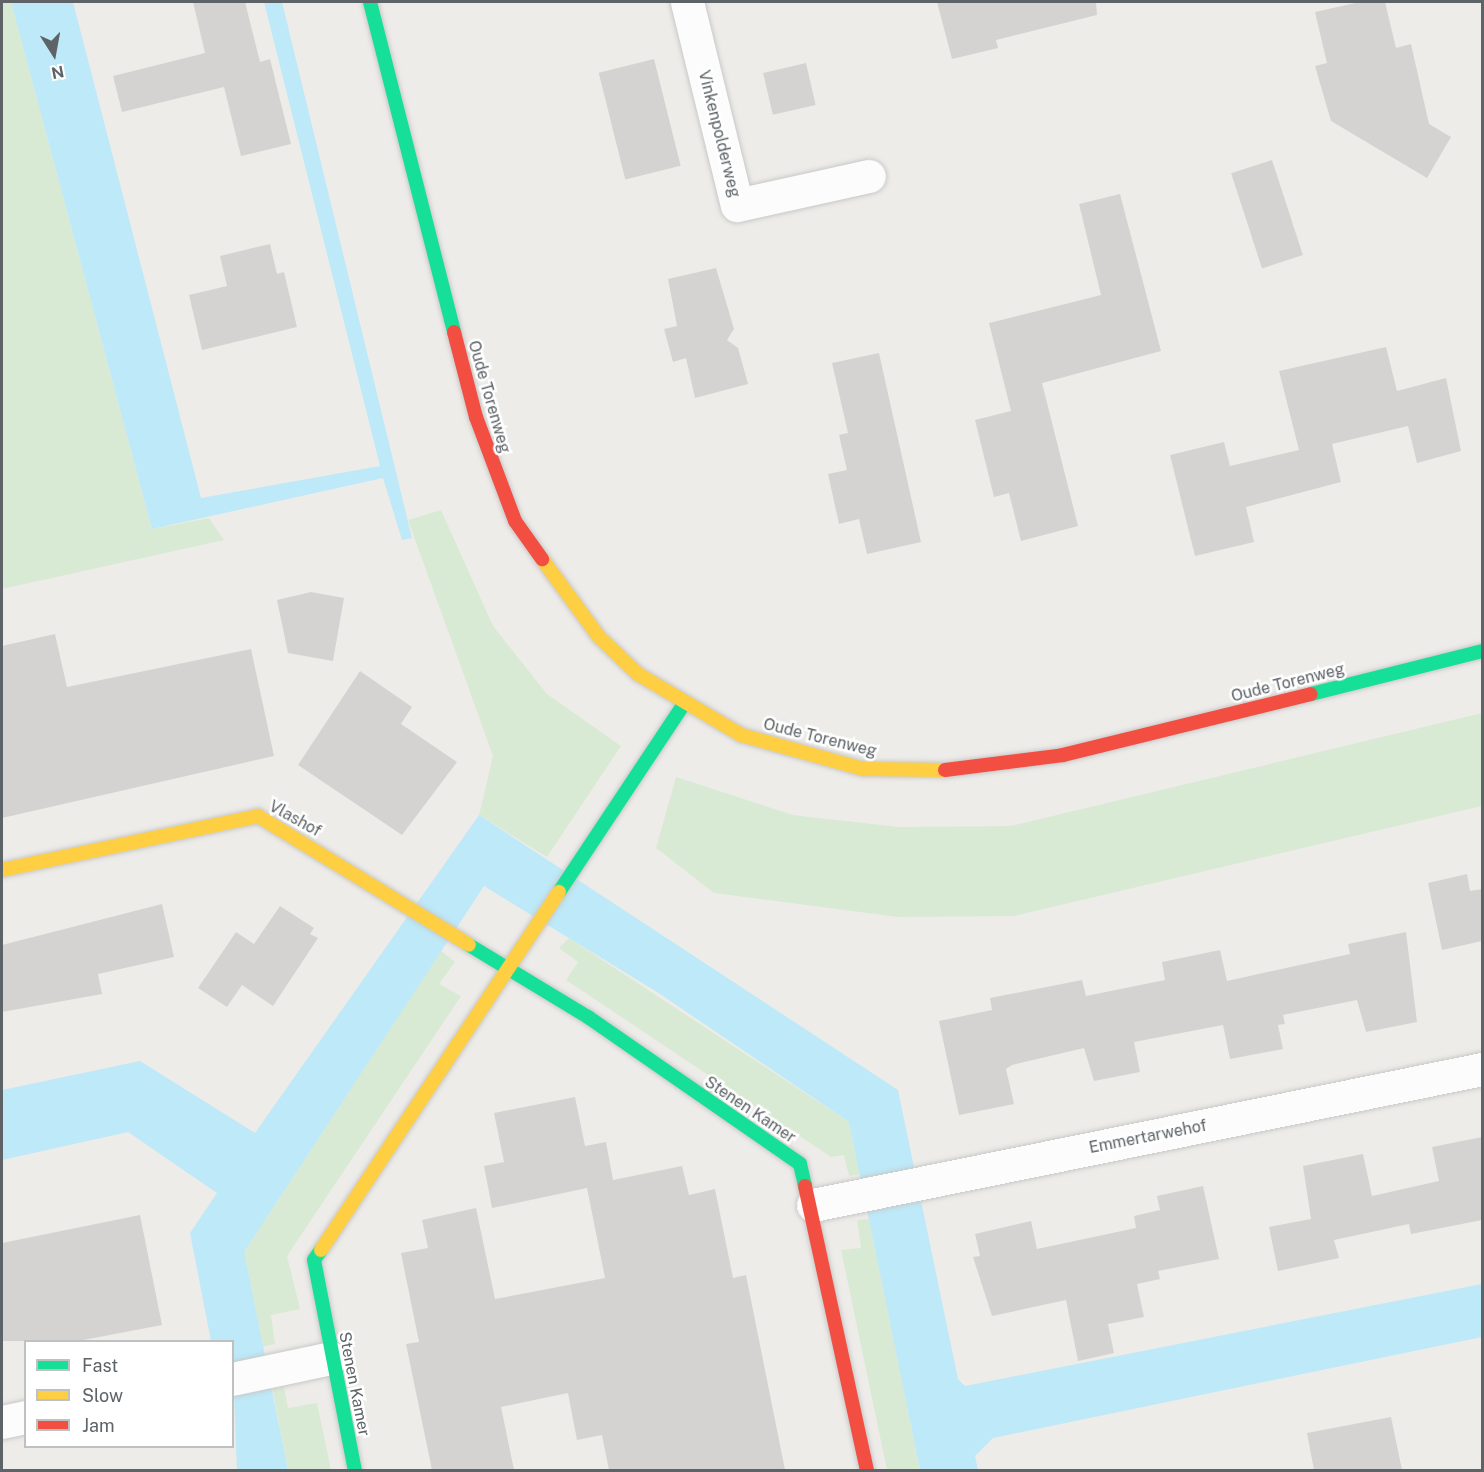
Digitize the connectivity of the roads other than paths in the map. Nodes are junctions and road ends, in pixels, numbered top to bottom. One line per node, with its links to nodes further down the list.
1 (370, 2): 5 (street, Oude Torenweg)
2 (687, 2): 3 (street, Vinkenpolderweg)
3 (869, 176)
4 (1482, 651): 5 (street, Oude Torenweg)
5 (684, 704): 7 (street, Stenen Kamer)
6 (2, 870): 7 (street, Vlashof)
7 (510, 969): 9 (street, Stenen Kamer); 10 (street, Stenen Kamer)
8 (1482, 1069): 9 (street, Emmertarwehof)
9 (813, 1204): 15 (street, Stenen Kamer)
10 (331, 1358): 11 (street); 14 (street, Stenen Kamer)
11 (234, 1379)
12 (24, 1417): 13 (street)
13 (2, 1422)
14 (355, 1470)
15 (867, 1470)

